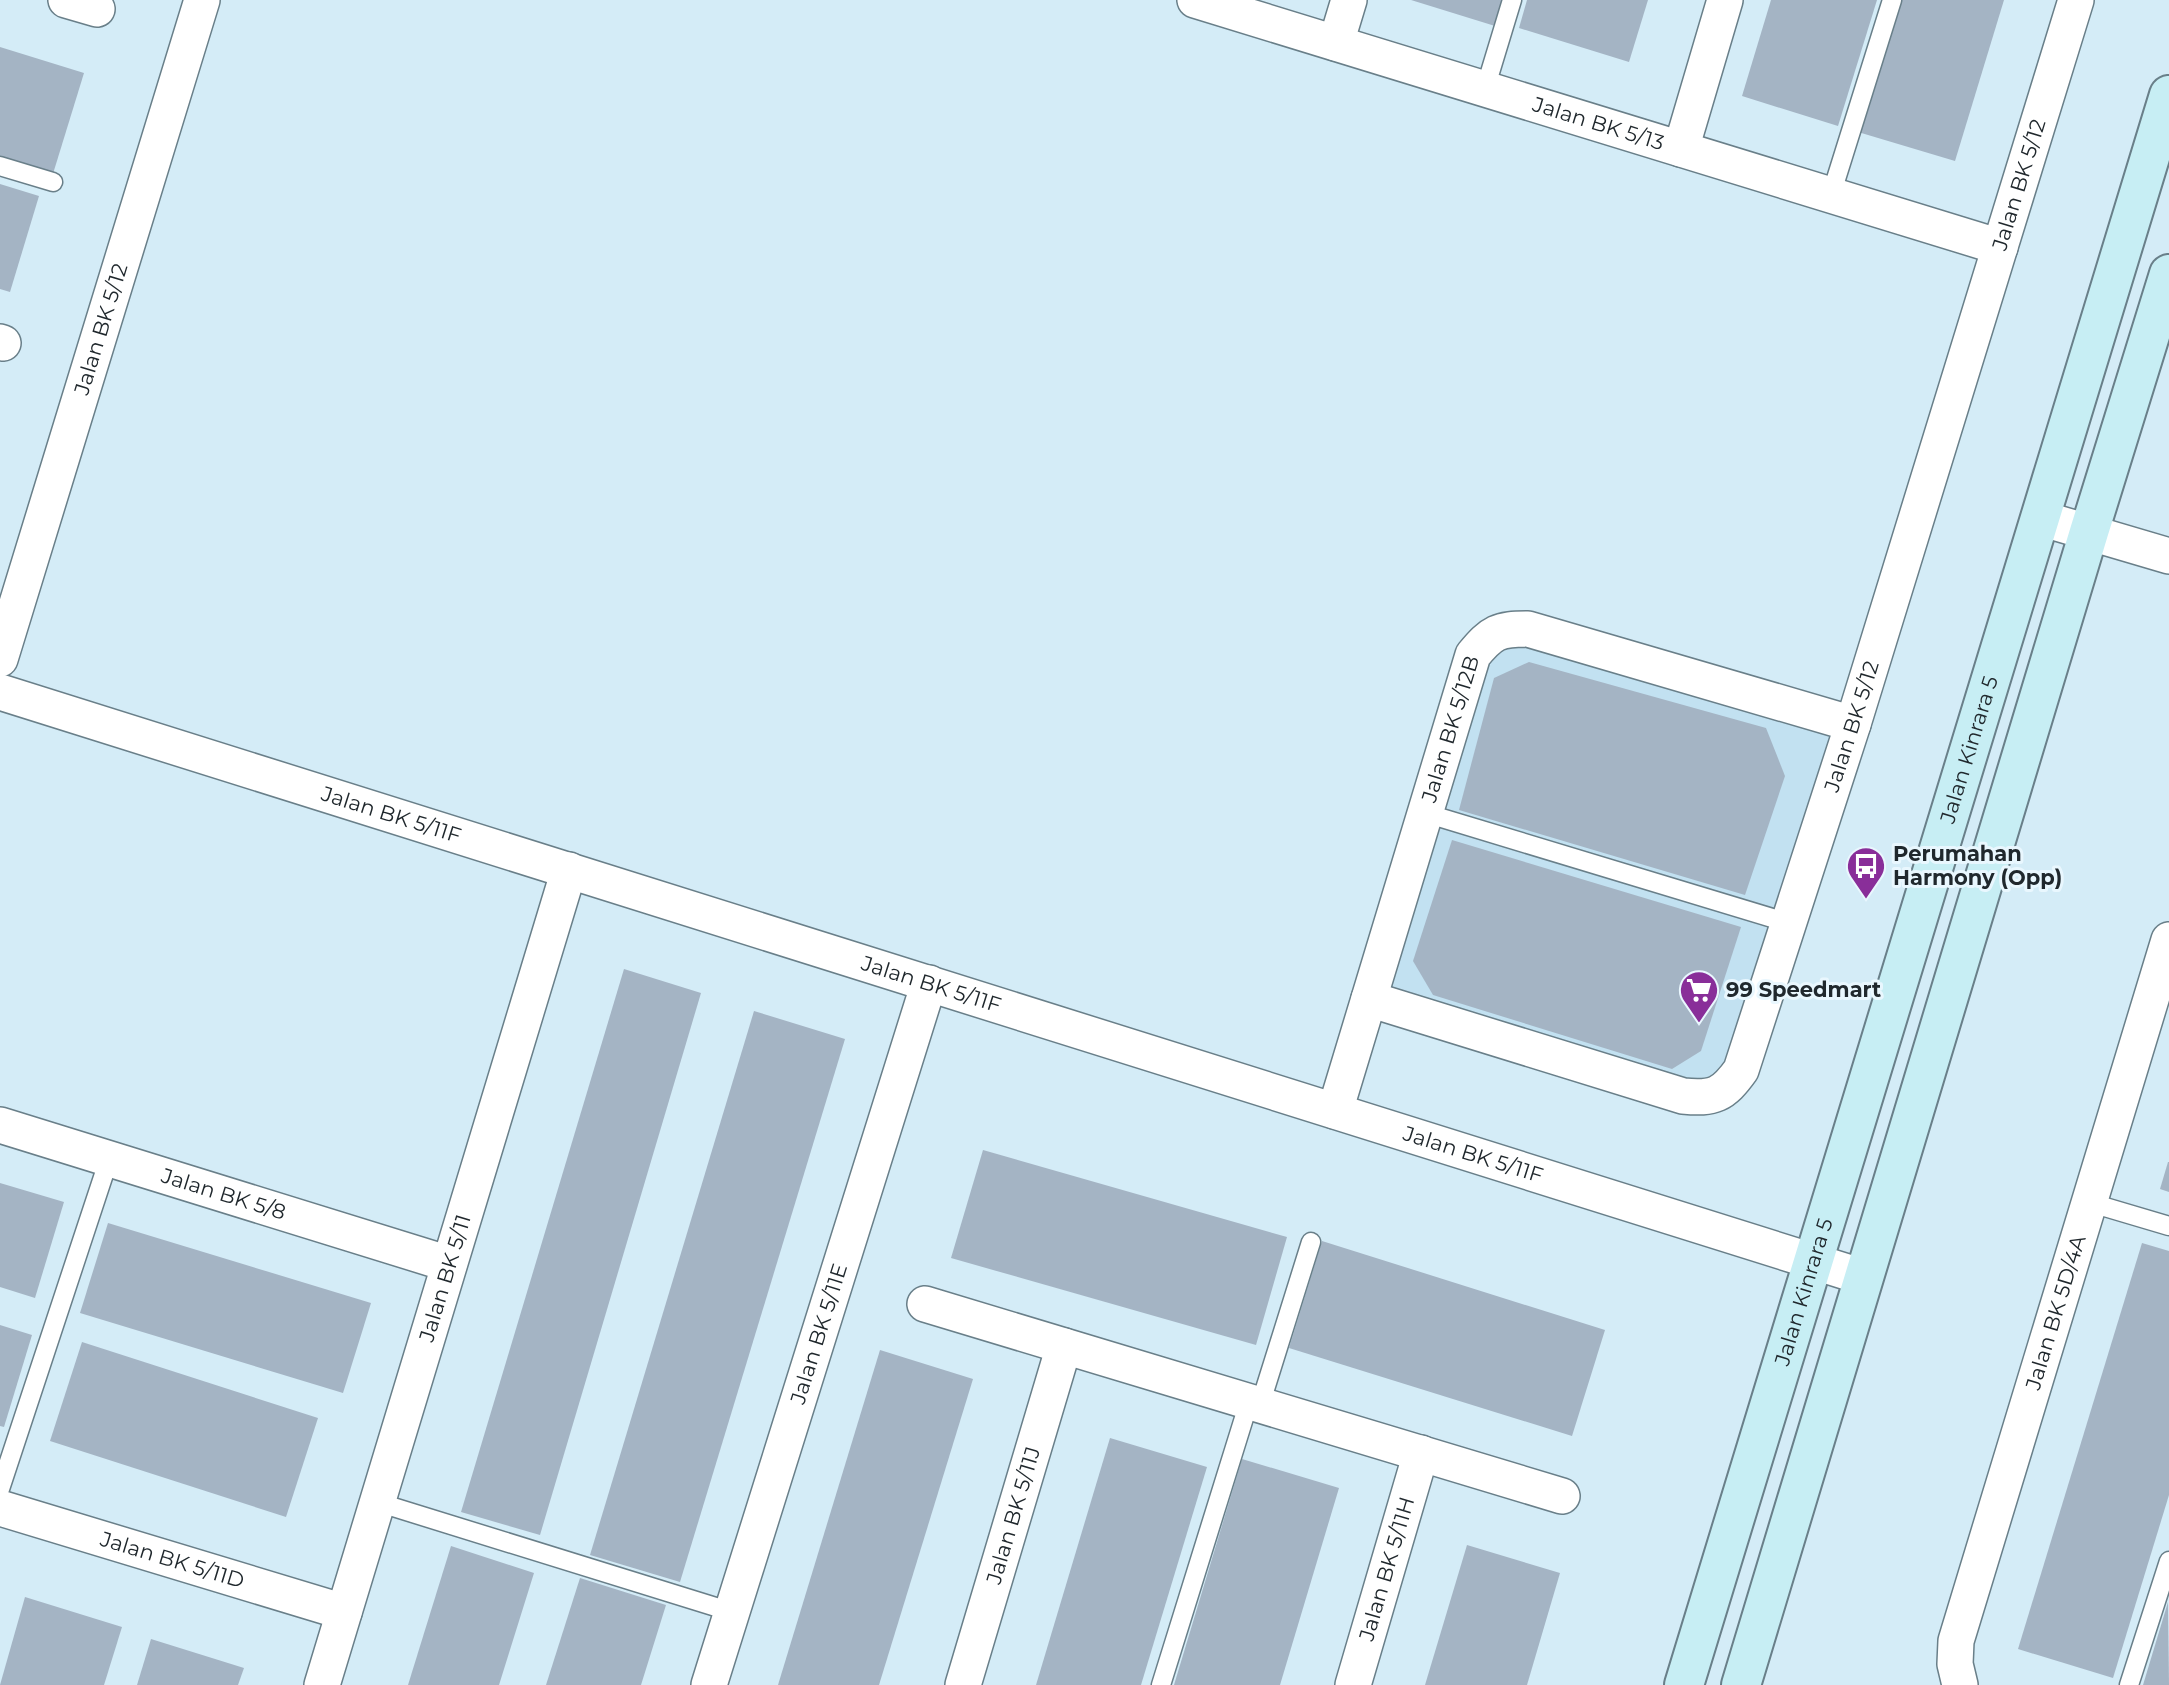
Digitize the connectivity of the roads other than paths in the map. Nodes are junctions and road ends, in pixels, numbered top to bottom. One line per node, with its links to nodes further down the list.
1 (202, 0): 20 (street, Jalan BK 5/12)
2 (1195, 0): 8 (street, Jalan BK 5/13)
3 (1349, 0): 8 (street)
4 (1512, 0): 9 (lane)
5 (1725, 0): 11 (street)
6 (1892, 0): 14 (lane)
7 (2076, 0): 15 (street, Jalan BK 5/12)
8 (1336, 43): 9 (street, Jalan BK 5/13)
9 (1485, 89): 11 (street, Jalan BK 5/13)
10 (2169, 95): 17 (main road, Jalan Kinrara 5)
11 (1681, 149): 14 (street, Jalan BK 5/13)
12 (0, 166): 13 (lane)
13 (53, 182)
14 (1831, 195): 15 (street, Jalan BK 5/13)
15 (2000, 247): 22 (street, Jalan BK 5/12)
16 (2169, 274): 18 (main road)
17 (2040, 518): 18 (street); 35 (main road, Jalan Kinrara 5)
18 (2088, 532): 19 (street); 37 (main road)
19 (2169, 556)
20 (0, 659)
21 (0, 692): 24 (street, Jalan BK 5/11F)
22 (1853, 724): 23 (street, Jalan BK 5/12B); 25 (street, Jalan BK 5/12)
23 (1425, 814): 25 (lane); 28 (street, Jalan BK 5/12B)
24 (569, 870): 27 (street, Jalan BK 5/11F); 36 (street, Jalan BK 5/11)
25 (1789, 923): 28 (street, Jalan BK 5/12)
26 (2169, 940): 32 (street, Jalan BK 5D/4A)
27 (929, 983): 29 (street, Jalan BK 5/11F); 48 (street, Jalan BK 5/11E)
28 (1369, 999): 29 (street, Jalan BK 5/12B)
29 (1335, 1111): 35 (street, Jalan BK 5/11F)
30 (0, 1125): 31 (street, Jalan BK 5/8)
31 (109, 1159): 36 (street, Jalan BK 5/8); 42 (lane)
32 (2088, 1202): 33 (lane); 56 (street, Jalan BK 5D/4A)
33 (2169, 1226)
34 (1311, 1242): 40 (lane)
35 (1813, 1261): 37 (street, Jalan BK 5/11F); 54 (main road, Jalan Kinrara 5)
36 (449, 1264): 44 (street, Jalan BK 5/11)
37 (1863, 1277): 55 (main road)
38 (925, 1304): 39 (street)
39 (1064, 1346): 40 (street); 51 (street, Jalan BK 5/11J)
40 (1255, 1403): 41 (street); 52 (lane)
41 (1421, 1453): 43 (street); 53 (street, Jalan BK 5/11H)
42 (0, 1489)
43 (1562, 1496)
44 (377, 1502): 47 (street, Jalan BK 5/11); 48 (lane)
45 (0, 1508): 47 (street, Jalan BK 5/11D)
46 (2169, 1561): 57 (lane)
47 (344, 1612): 49 (street, Jalan BK 5/11)
48 (732, 1612): 50 (street, Jalan BK 5/11E)
49 (322, 1685)
50 (709, 1685)
51 (963, 1685)
52 (1161, 1685)
53 (1353, 1685)
54 (1684, 1685)
55 (1741, 1685)
56 (1960, 1685)
57 (2129, 1685)

